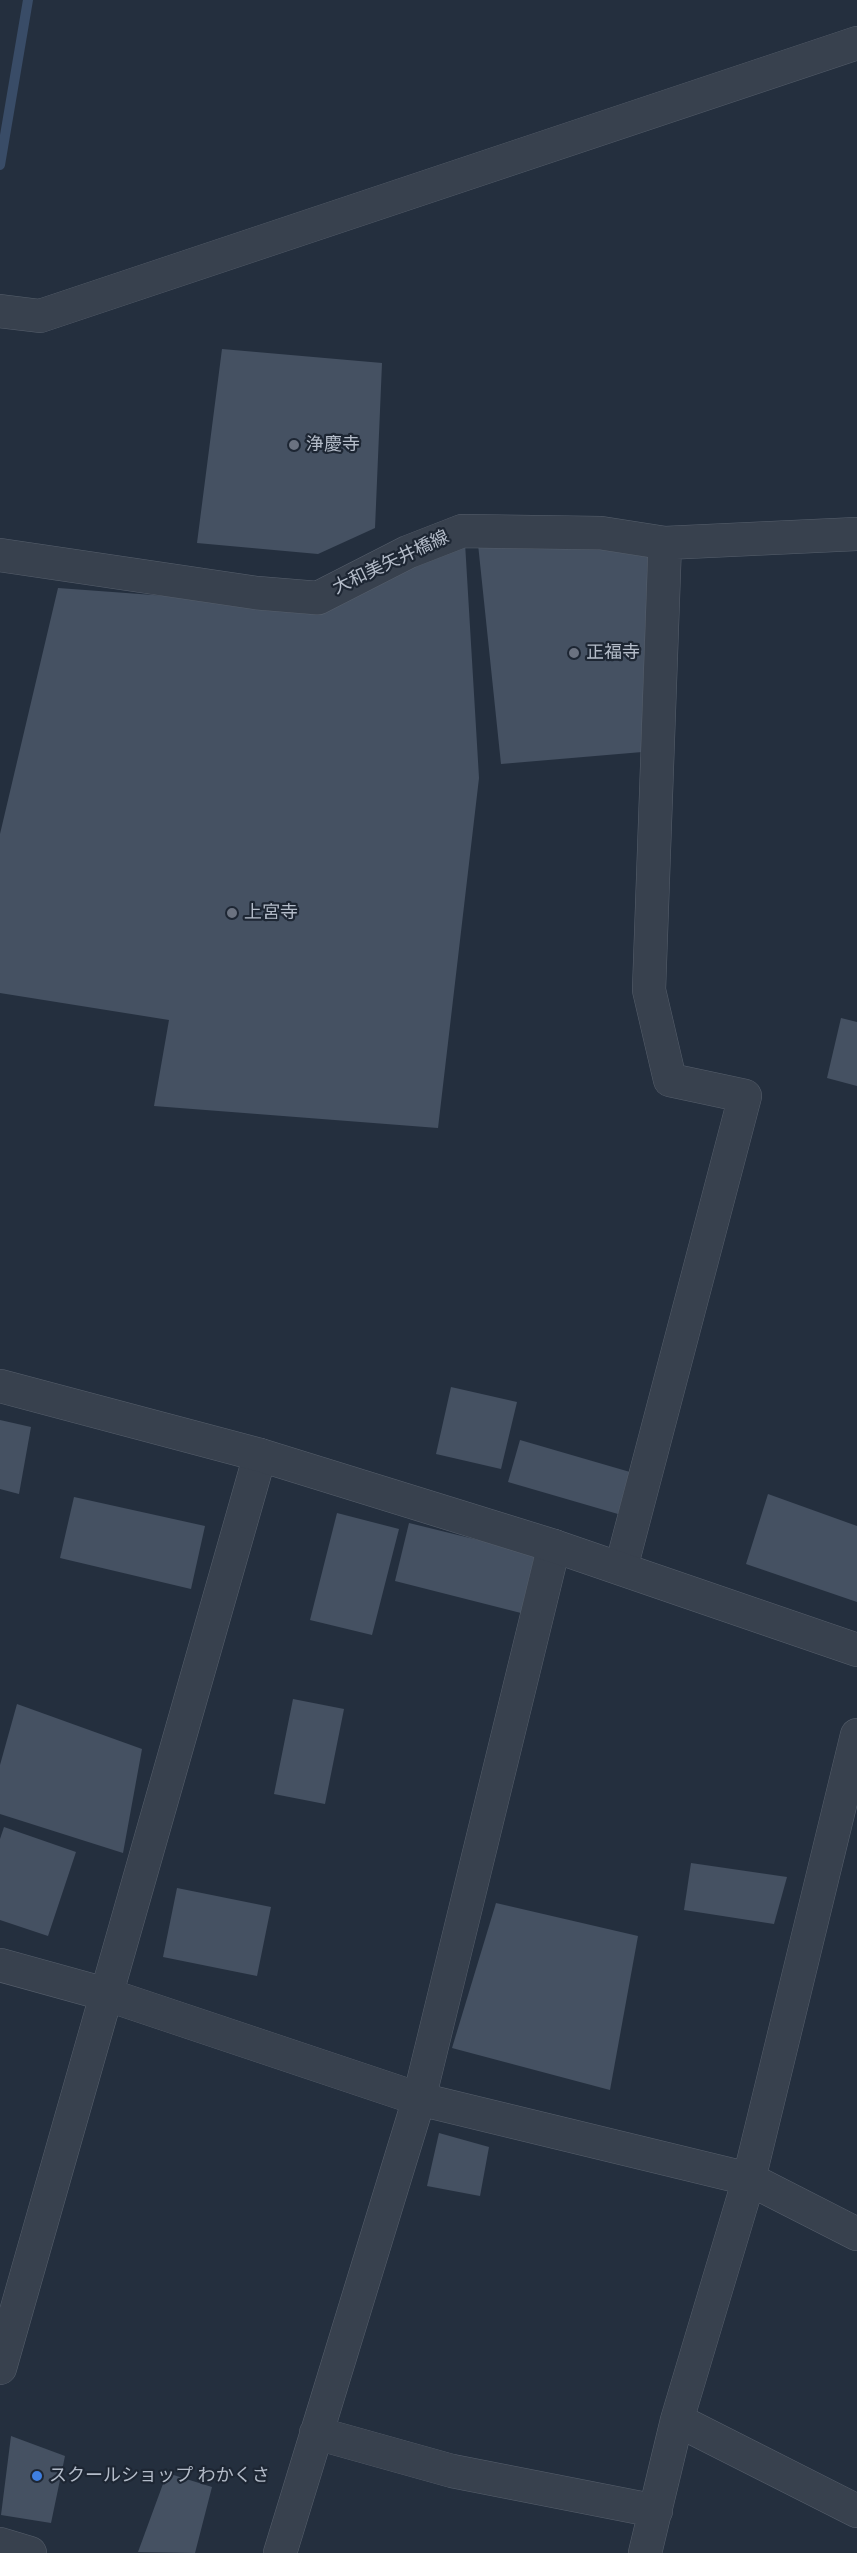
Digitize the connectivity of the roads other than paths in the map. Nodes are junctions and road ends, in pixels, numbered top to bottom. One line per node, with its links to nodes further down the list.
1 (857, 43): 2 (street)
2 (0, 311)
3 (857, 534): 4 (street, 大和美矢井橋線)
4 (664, 543): 5 (street, 大和美矢井橋線); 9 (street)
5 (0, 555)
6 (0, 1386): 7 (street)
7 (260, 1455): 8 (street); 13 (street)
8 (555, 1546): 9 (street); 14 (street)
9 (621, 1568): 10 (street)
10 (857, 1650)
11 (857, 1735): 15 (street)
12 (0, 1965): 13 (street)
13 (105, 1994): 14 (street); 17 (street)
14 (419, 2099): 15 (street); 19 (street)
15 (749, 2179): 16 (street); 18 (street)
16 (857, 2234)
17 (0, 2368)
18 (677, 2420): 20 (street); 21 (street)
19 (316, 2433): 20 (street); 24 (street)
20 (656, 2511): 25 (street)
21 (857, 2511)
22 (0, 2544): 23 (street)
23 (30, 2553)
24 (280, 2553)
25 (645, 2553)

